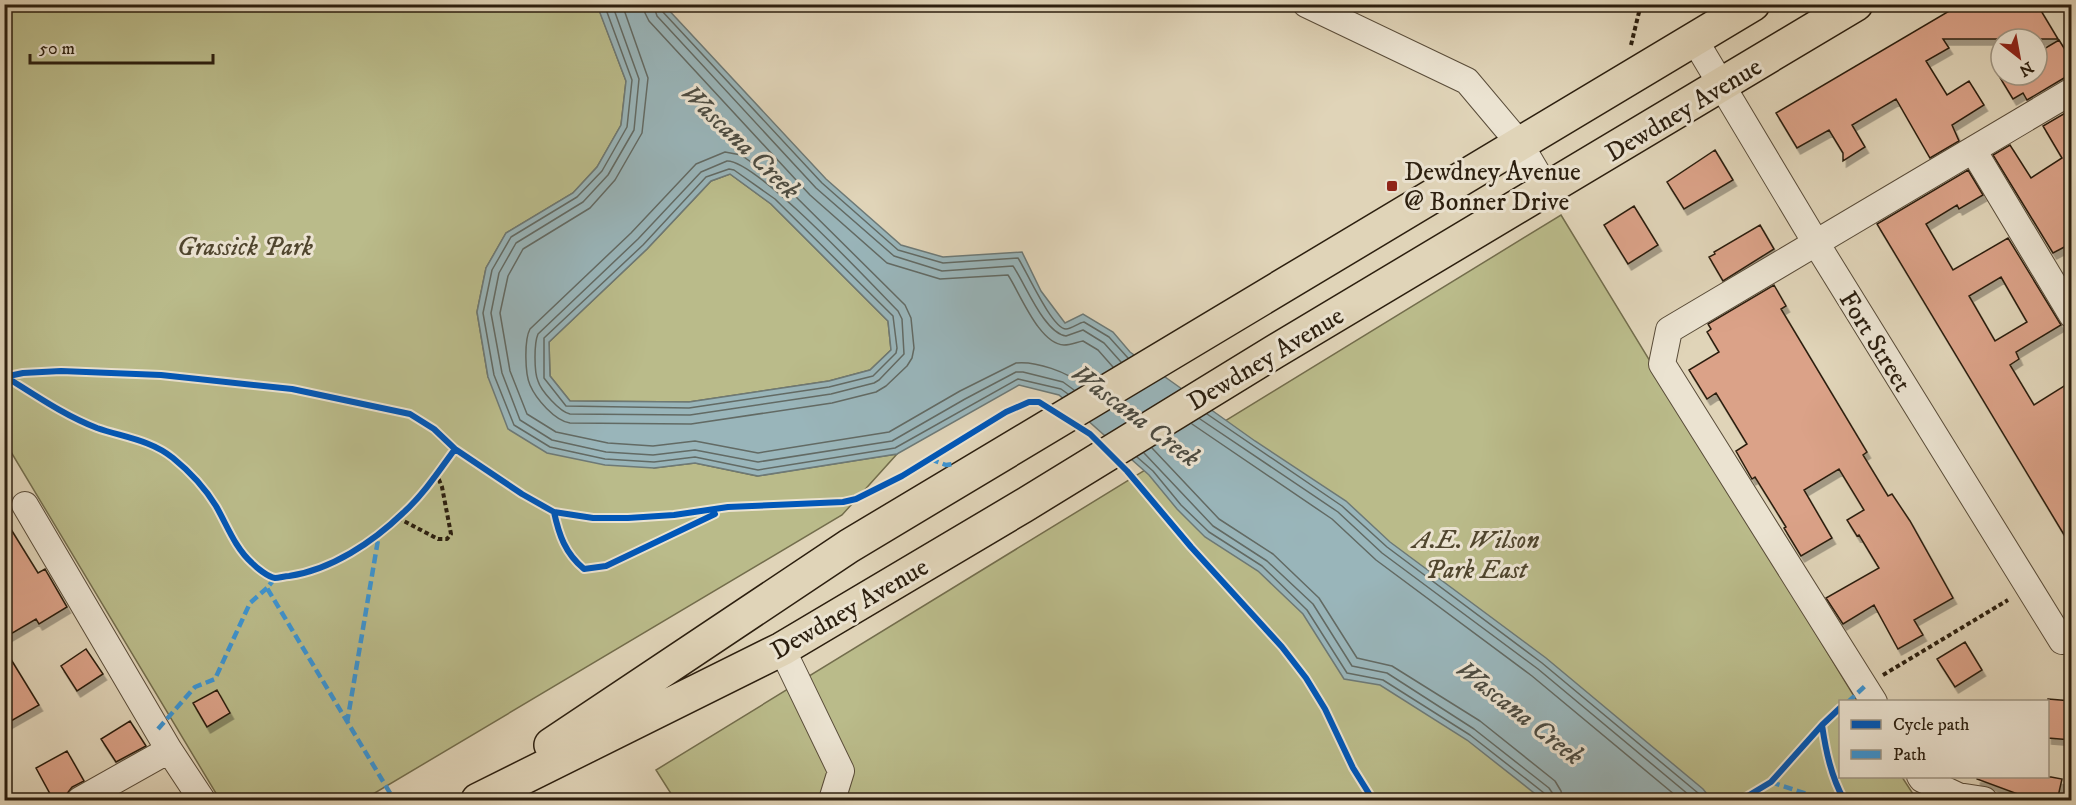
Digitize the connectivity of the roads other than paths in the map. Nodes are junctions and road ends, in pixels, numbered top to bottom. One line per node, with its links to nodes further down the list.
1 (1306, 4): 7 (street)
2 (1753, 4): 4 (main road, Dewdney Avenue)
3 (1856, 4): 5 (main road, Dewdney Avenue)
4 (1694, 39): 5 (street, Fort Street); 7 (main road, Dewdney Avenue)
5 (1722, 86): 9 (main road, Dewdney Avenue); 10 (street, Fort Street)
6 (2072, 91): 8 (street)
7 (1520, 144): 9 (street); 20 (main road, Dewdney Avenue)
8 (1973, 150): 10 (street); 11 (street)
9 (1547, 189): 14 (main road, Dewdney Avenue)
10 (1816, 243): 13 (street, Fort Street); 15 (street)
11 (2072, 315)
12 (25, 505): 16 (street)
13 (2066, 638)
14 (782, 649): 21 (main road, Dewdney Avenue); 22 (street)
15 (1870, 694)
16 (169, 750): 18 (street); 19 (street)
17 (1921, 778): 23 (street)
18 (80, 801)
19 (202, 801)
20 (467, 801)
21 (478, 801)
22 (832, 801)
23 (1984, 801)

